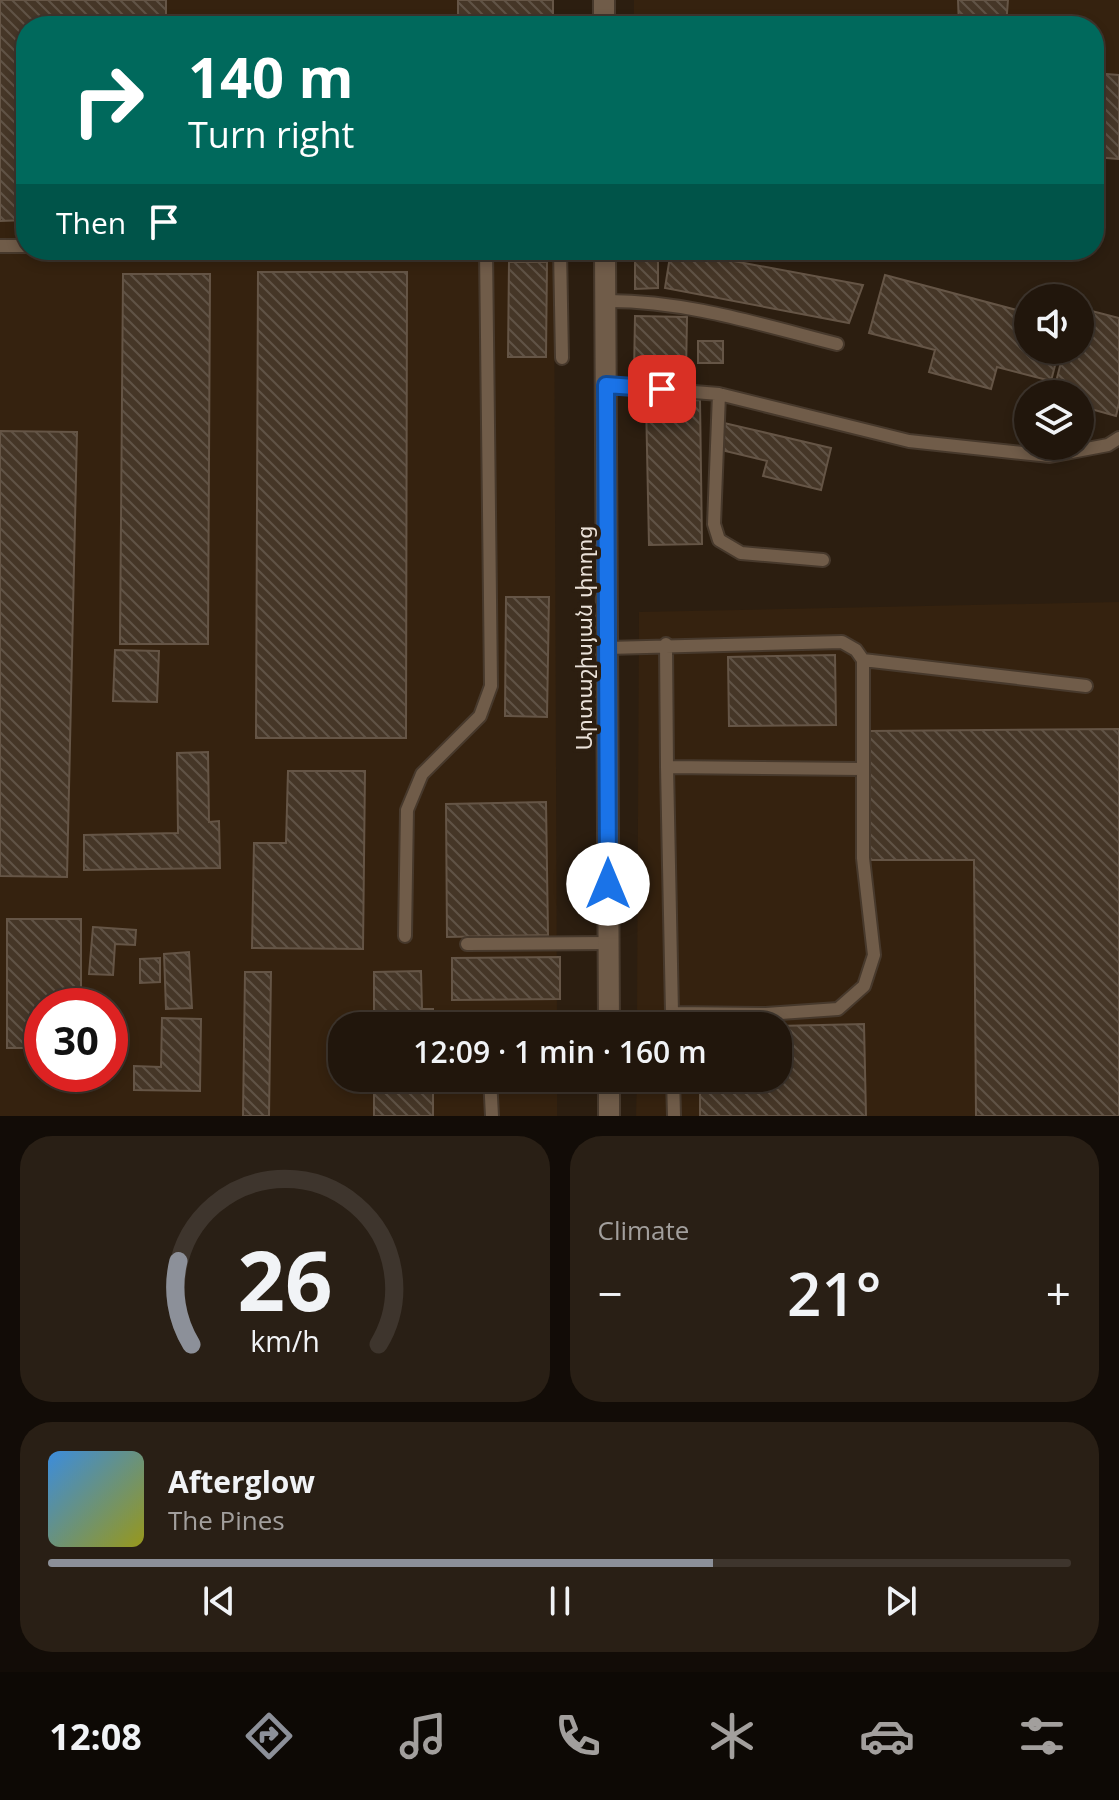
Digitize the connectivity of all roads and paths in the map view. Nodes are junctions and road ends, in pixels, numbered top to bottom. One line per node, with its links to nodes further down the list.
1 (486, 260): 17 (lane)
2 (560, 260): 6 (lane)
3 (605, 260): 4 (street, Արտաշիսյան փողոց)
4 (605, 301): 5 (lane); 7 (street, Արտաշիսյան փողոց)
5 (837, 344)
6 (562, 358)
7 (606, 385): 8 (lane); 12 (street, Արտաշիսյան փողոց)
8 (719, 394): 9 (lane); 10 (lane)
9 (1119, 438)
10 (823, 560)
11 (666, 644): 12 (lane); 13 (lane); 15 (lane)
12 (607, 648): 18 (street, Արտաշիսյան փողոց)
13 (863, 660): 14 (lane); 16 (lane)
14 (1086, 686)
15 (667, 767): 16 (lane); 21 (lane)
16 (862, 769): 22 (lane)
17 (405, 936)
18 (608, 943): 19 (lane); 20 (street, Արտաշիսյան փողոց)
19 (467, 944)
20 (609, 1012)
21 (672, 1012)
22 (792, 1012)
23 (491, 1092): 26 (lane)
24 (609, 1092): 27 (street)
25 (673, 1092): 28 (lane)
26 (492, 1116)
27 (609, 1116)
28 (674, 1116)

